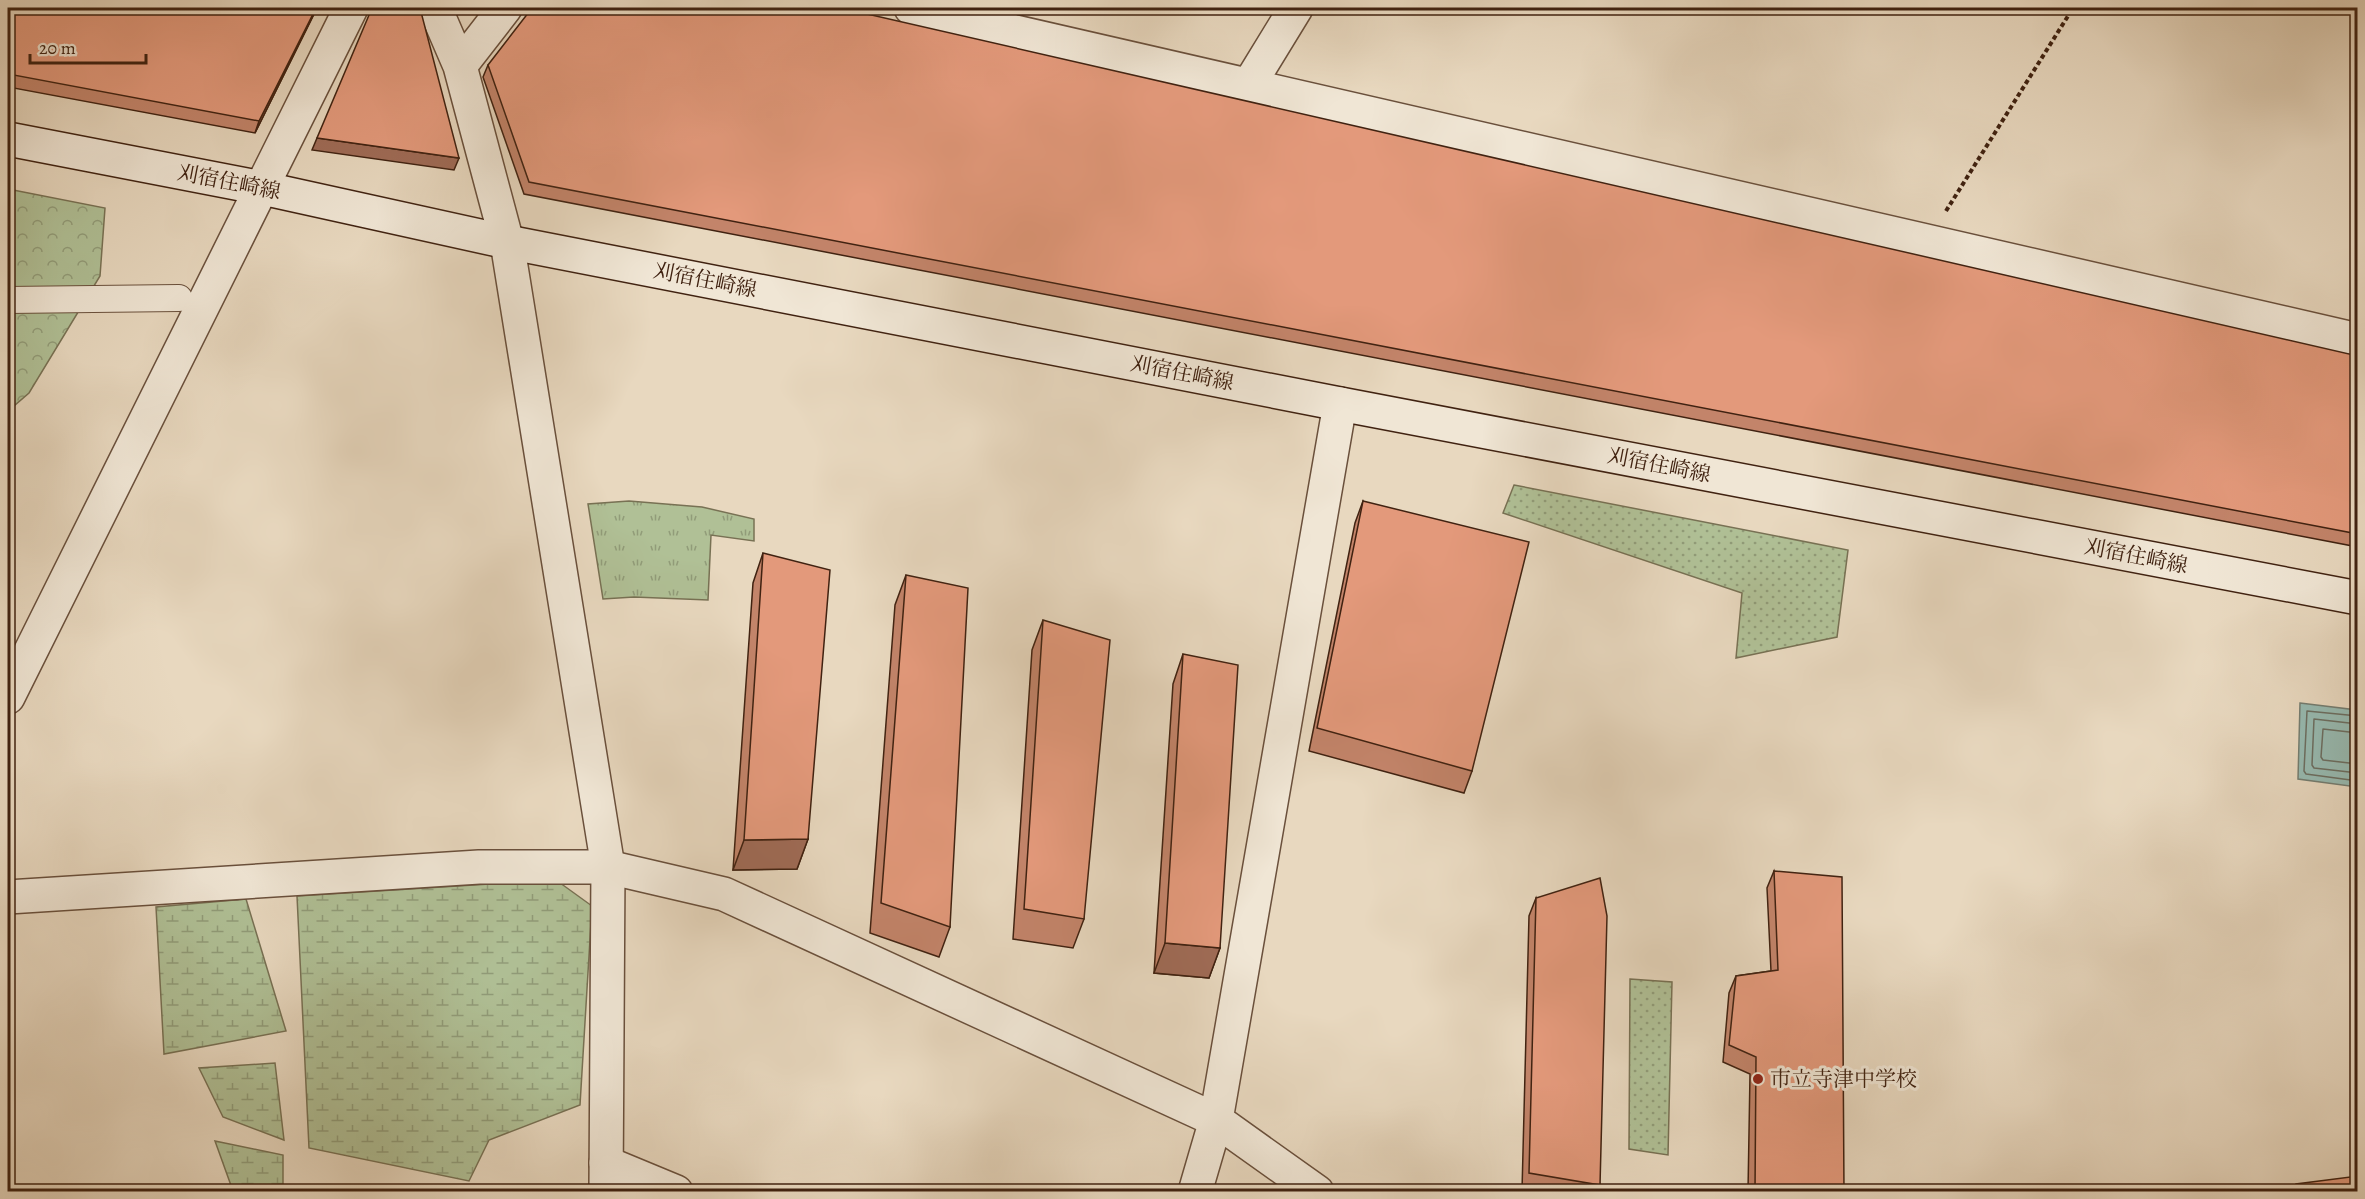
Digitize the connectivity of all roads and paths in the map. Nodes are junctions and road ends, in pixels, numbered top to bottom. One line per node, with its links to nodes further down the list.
1 (351, 8): 10 (street)
2 (435, 8): 7 (street)
3 (505, 8): 7 (street)
4 (911, 8): 8 (street)
5 (1296, 8): 8 (street)
6 (2073, 8): 12 (path)
7 (460, 66): 11 (street)
8 (1247, 88): 12 (street)
9 (8, 139): 10 (street, 刈宿住崎線)
10 (262, 188): 11 (street, 刈宿住崎線); 18 (street)
11 (507, 242): 16 (street, 刈宿住崎線); 19 (street)
12 (1925, 245): 15 (street)
13 (179, 298): 14 (street)
14 (8, 300)
15 (2358, 340)
16 (1340, 404): 17 (street, 刈宿住崎線); 21 (street)
17 (2358, 598)
18 (8, 697)
19 (608, 867): 20 (street); 21 (street); 22 (street)
20 (8, 897)
21 (1216, 1120): 24 (street); 25 (street)
22 (606, 1177): 23 (street)
23 (676, 1191)
24 (1194, 1191)
25 (1317, 1191)

